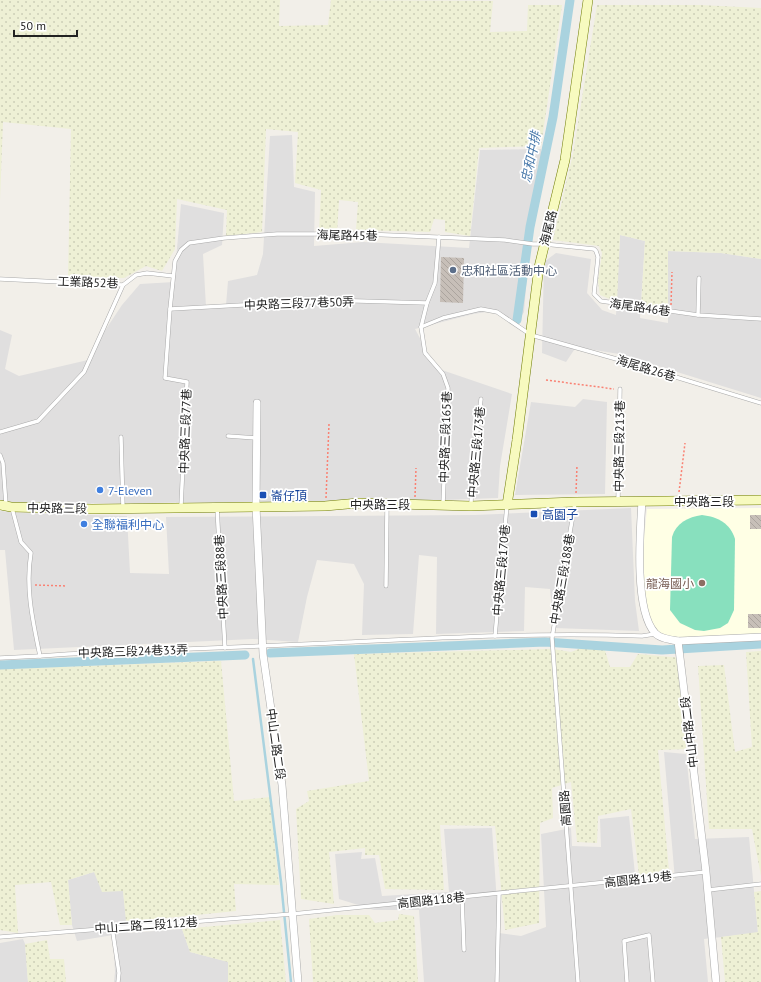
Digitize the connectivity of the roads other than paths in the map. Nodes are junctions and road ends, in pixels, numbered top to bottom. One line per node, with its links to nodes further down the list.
1 (588, 0): 3 (street, 海尾路)
2 (439, 237): 3 (lane, 海尾路45巷); 4 (lane, 海尾路45巷); 8 (lane)
3 (544, 244): 10 (lane, 海尾路46巷); 13 (street, 海尾路)
4 (173, 276): 7 (lane, 工業路52巷); 9 (lane, 中央路三段77巷)
5 (699, 278): 10 (lane)
6 (0, 279): 7 (lane, 工業路52巷)
7 (123, 285): 18 (lane)
8 (428, 303): 9 (lane, 中央路三段77巷50弄); 12 (lane)
9 (170, 309): 33 (lane, 中央路三段77巷)
10 (698, 315): 11 (lane, 海尾路46巷)
11 (761, 319)
12 (421, 328): 13 (lane, 海尾路26巷); 31 (lane, 中央路三段165巷)
13 (531, 335): 17 (lane, 海尾路26巷); 28 (street, 海尾路)
14 (620, 389): 26 (lane, 中央路三段213巷)
15 (480, 399): 32 (lane, 中央路三段173巷)
16 (257, 403): 21 (street, 中山二路二段)
17 (761, 403)
18 (0, 432)
19 (228, 436): 21 (lane)
20 (121, 437): 35 (lane)
21 (256, 438): 30 (street, 中山二路二段)
22 (0, 455): 29 (lane)
23 (761, 500): 24 (street, 中央路三段)
24 (642, 501): 26 (street, 中央路三段); 37 (street)
25 (575, 502): 26 (street, 中央路三段); 28 (street, 中央路三段); 39 (lane, 中央路三段188巷)
26 (618, 502)
27 (387, 504): 30 (street, 中央路三段); 31 (street, 中央路三段); 36 (lane)
28 (507, 505): 32 (street, 中央路三段); 38 (lane, 中央路三段170巷)
29 (6, 506): 35 (street, 中央路三段); 44 (lane)
30 (256, 506): 34 (street, 中央路三段); 42 (street, 中山二路二段)
31 (443, 506): 32 (street, 中央路三段)
32 (471, 506)
33 (181, 507): 34 (street, 中央路三段); 35 (street, 中央路三段)
34 (217, 507): 43 (lane, 中央路三段88巷)
35 (123, 508)
36 (386, 586)
37 (655, 634): 39 (lane, 中央路三段24巷33弄); 41 (street)
38 (495, 636): 39 (lane, 中央路三段24巷33弄); 42 (lane, 中央路三段24巷33弄)
39 (552, 636): 48 (lane, 高園路)
40 (761, 637): 41 (street)
41 (678, 644): 46 (street, 中山中路二段)
42 (263, 646): 43 (lane, 中央路三段24巷33弄); 52 (street, 中山二路二段)
43 (225, 648): 44 (lane, 中央路三段24巷33弄)
44 (40, 656): 45 (lane, 中央路三段24巷33弄)
45 (0, 658)
46 (706, 872): 48 (lane, 高園路119巷); 49 (street, 中山中路二段)
47 (761, 884): 49 (lane)
48 (570, 886): 50 (lane, 高園路118巷); 59 (lane, 高園路)
49 (708, 890): 62 (street, 中山中路二段)
50 (499, 894): 51 (lane, 高園路118巷); 58 (lane)
51 (462, 897): 52 (lane, 高園路118巷); 55 (lane)
52 (292, 914): 53 (lane, 中山二路二段112巷); 57 (street, 中山二路二段)
53 (112, 927): 54 (lane, 中山二路二段112巷); 56 (lane)
54 (0, 937)
55 (464, 950)
56 (118, 982)
57 (298, 982)
58 (497, 982)
59 (578, 982)
60 (627, 982): 61 (lane)
61 (654, 982)
62 (716, 982)

